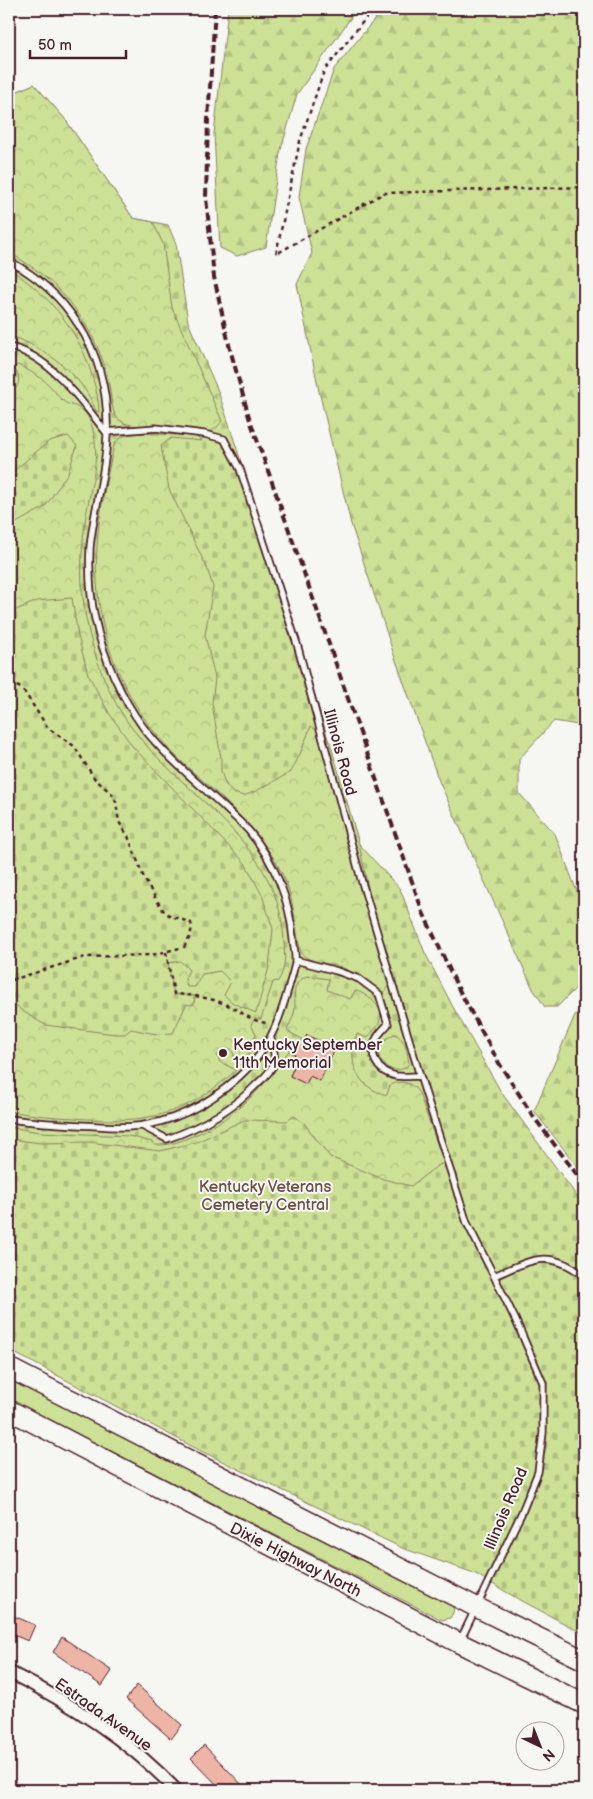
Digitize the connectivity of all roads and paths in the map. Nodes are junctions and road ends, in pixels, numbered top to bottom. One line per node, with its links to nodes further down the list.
1 (373, 9): 2 (path)
2 (584, 187)
3 (9, 261): 5 (lane)
4 (9, 347): 5 (lane)
5 (106, 432): 8 (lane); 12 (lane, Illinois Road)
6 (9, 684): 7 (path)
7 (166, 952): 9 (path); 10 (path)
8 (296, 960): 10 (lane); 12 (lane)
9 (9, 981)
10 (277, 1023): 11 (lane)
11 (271, 1039): 14 (lane); 14 (lane)
12 (420, 1076): 15 (lane, Illinois Road)
13 (9, 1119): 14 (lane)
14 (142, 1126)
15 (494, 1276): 16 (lane); 19 (lane, lllinois Road)
16 (584, 1276)
17 (9, 1368): 19 (highway)
18 (9, 1410): 20 (highway, Dixie Highway North)
19 (476, 1606): 20 (lane, lllinois Road); 21 (highway)
20 (459, 1643): 23 (highway, Dixie Highway North)
21 (584, 1660)
22 (9, 1672): 24 (street, Estrada Avenue)
23 (584, 1704)
24 (176, 1790)

